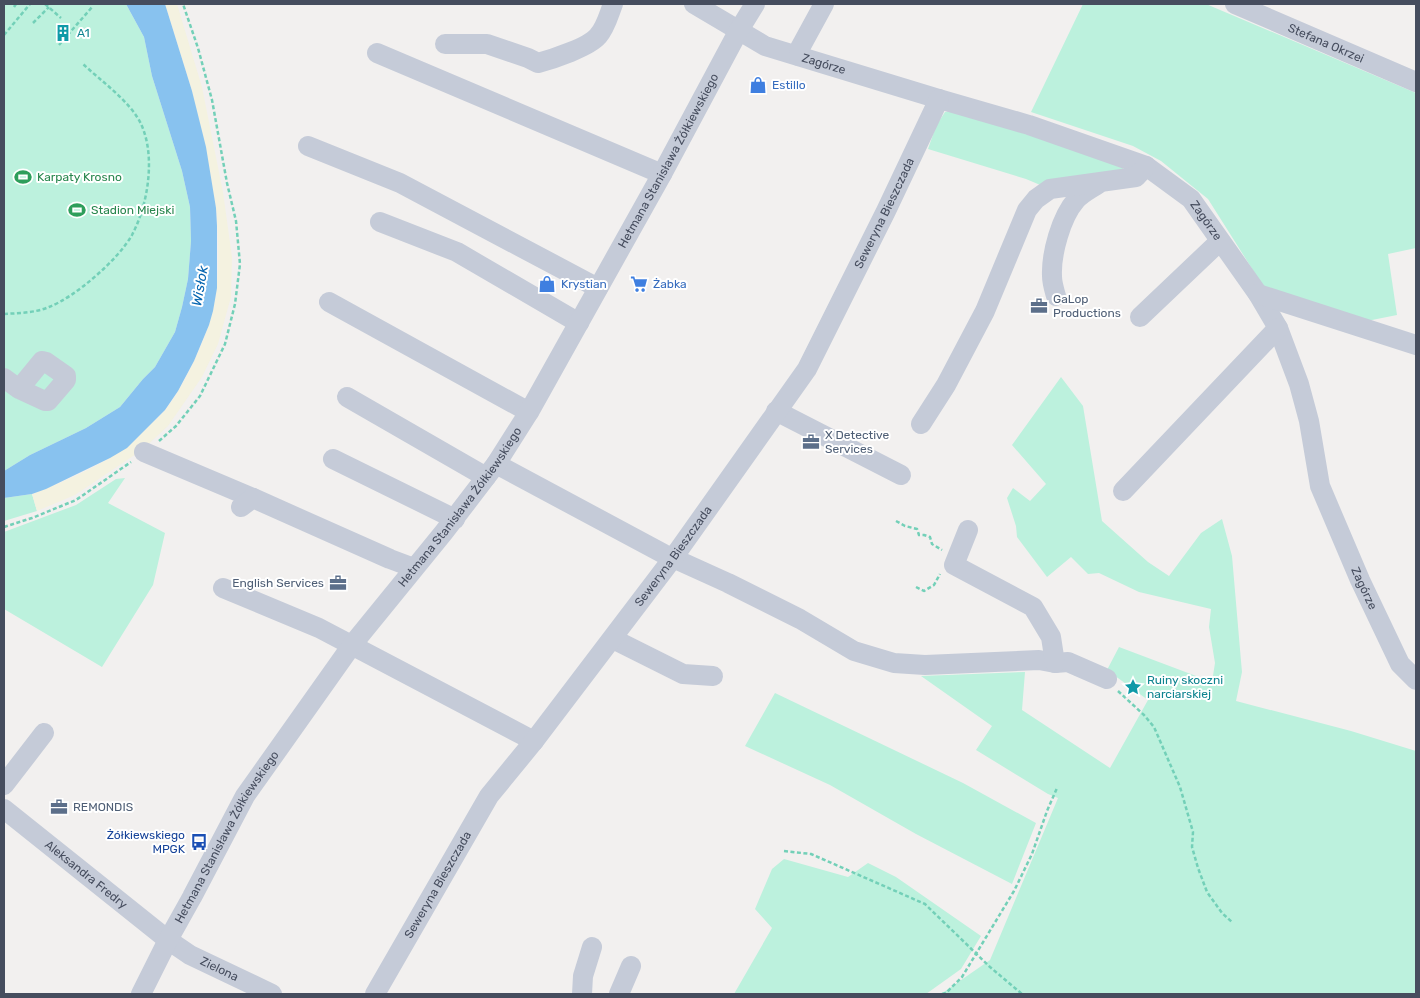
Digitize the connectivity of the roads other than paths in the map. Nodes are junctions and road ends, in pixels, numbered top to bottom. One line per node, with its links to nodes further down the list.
1 (613, 4): 7 (street)
2 (694, 4): 6 (street, Zagórze)
3 (756, 4): 6 (street, Hetmana Stanisława Żółkiewskiego)
4 (824, 4): 9 (street)
5 (1247, 6): 10 (street, Stefana Okrzei)
6 (739, 30): 9 (street, Zagórze); 14 (street, Hetmana Stanisława Żółkiewskiego)
7 (445, 44)
8 (377, 53): 14 (street)
9 (799, 56): 11 (street, Zagórze)
10 (1416, 82)
11 (939, 99): 13 (street, Zagórze); 27 (street, Seweryna Bieszczada)
12 (308, 146): 18 (street)
13 (1146, 166): 15 (street); 17 (street, Zagórze)
14 (662, 174): 18 (street, Hetmana Stanisława Żółkiewskiego)
15 (1102, 182): 20 (street); 29 (street)
16 (380, 222): 23 (street)
17 (1220, 241): 19 (street, Zagórze); 22 (street)
18 (598, 288): 23 (street, Hetmana Stanisława Żółkiewskiego)
19 (1258, 294): 24 (street, Zagórze); 25 (street)
20 (1056, 296)
21 (329, 302): 28 (street)
22 (1140, 317)
23 (579, 324): 28 (street, Hetmana Stanisława Żółkiewskiego)
24 (1278, 328): 34 (street); 45 (street, Zagórze)
25 (1416, 346)
26 (347, 397): 32 (street)
27 (776, 411): 33 (street); 37 (street, Seweryna Bieszczada)
28 (529, 412): 32 (street, Hetmana Stanisława Żółkiewskiego)
29 (921, 424)
30 (144, 452): 38 (street)
31 (333, 459): 35 (street)
32 (491, 470): 35 (street, Hetmana Stanisława Żółkiewskiego); 37 (street)
33 (901, 475)
34 (1123, 491)
35 (454, 518): 38 (street, Hetmana Stanisława Żółkiewskiego)
36 (968, 530): 42 (street)
37 (673, 558): 40 (street, Seweryna Bieszczada); 42 (street)
38 (414, 568): 41 (street, Hetmana Stanisława Żółkiewskiego)
39 (223, 588): 41 (street)
40 (613, 639): 43 (street); 47 (street, Seweryna Bieszczada)
41 (352, 645): 47 (street); 50 (street, Hetmana Stanisława Żółkiewskiego)
42 (1055, 663): 44 (street)
43 (713, 676)
44 (1107, 679)
45 (1416, 680)
46 (44, 733): 48 (street)
47 (534, 741): 55 (street, Seweryna Bieszczada)
48 (4, 785)
49 (4, 809): 50 (street, Aleksandra Fredry)
50 (168, 940): 53 (street, Hetmana Stanisława Żółkiewskiego); 54 (street, Zielona)
51 (592, 947): 56 (street)
52 (631, 966): 57 (street)
53 (141, 994)
54 (272, 994)
55 (375, 994)
56 (582, 994)
57 (620, 994)

